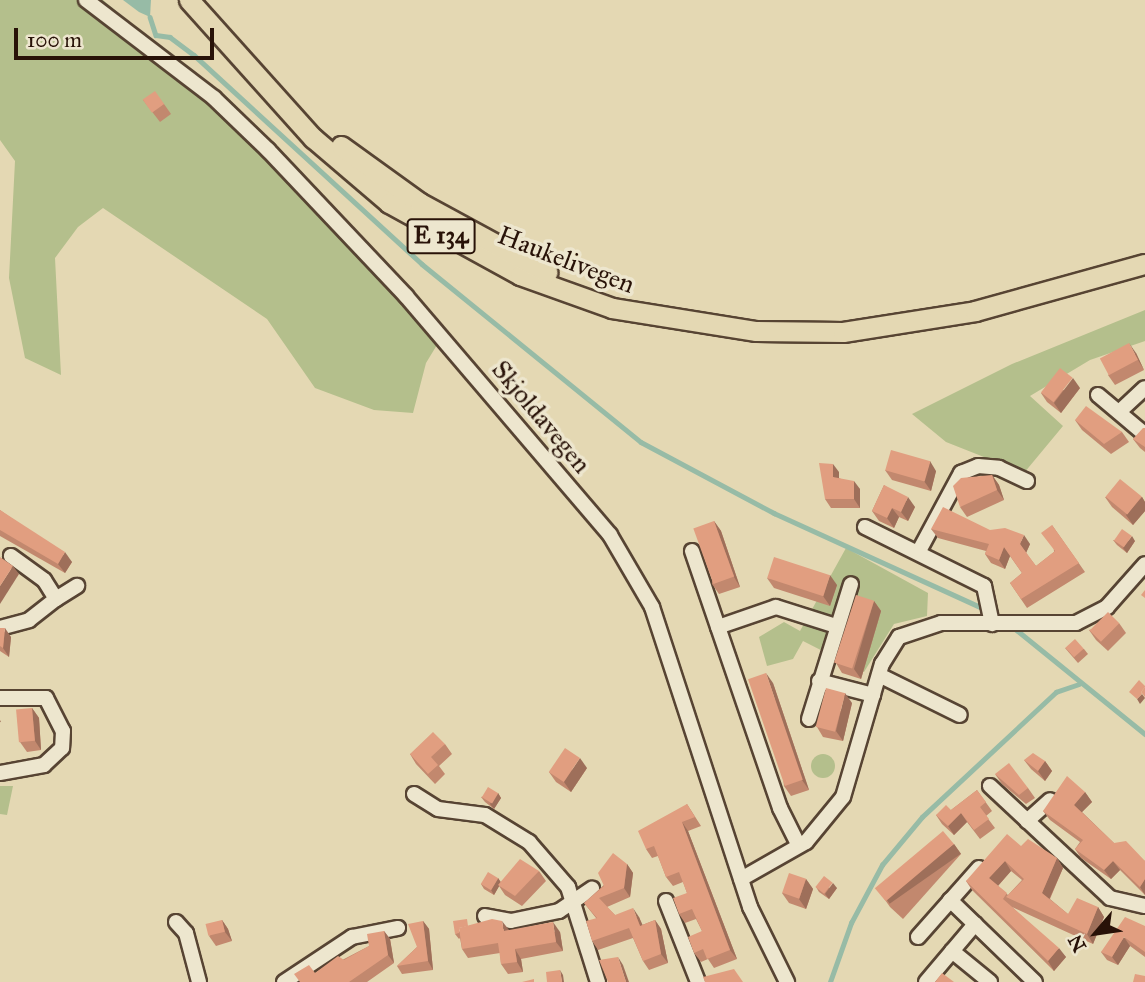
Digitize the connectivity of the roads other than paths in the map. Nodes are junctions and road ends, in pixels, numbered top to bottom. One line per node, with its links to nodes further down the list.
1 (86, 0): 34 (street, Skjoldavegen)
2 (189, 0): 3 (highway, Haukelivegen / E 134)
3 (1145, 264)
4 (1145, 388): 6 (street)
5 (1098, 396): 6 (street)
6 (1119, 412): 7 (street)
7 (1142, 432)
8 (1027, 481): 11 (street)
9 (865, 527): 11 (street)
10 (692, 551): 18 (street)
11 (919, 551): 17 (street)
12 (10, 556): 16 (street)
13 (1145, 564): 17 (street)
14 (851, 584): 19 (street)
15 (77, 586): 16 (street)
16 (56, 599): 20 (street)
17 (992, 624): 21 (street)
18 (718, 626): 19 (street); 32 (street)
19 (836, 626): 22 (street)
20 (0, 628)
21 (879, 675): 23 (street); 25 (street)
22 (819, 681): 23 (street); 26 (street)
23 (873, 695): 32 (street)
24 (0, 698): 27 (street)
25 (960, 715)
26 (809, 719)
27 (0, 773)
28 (990, 786): 31 (street)
29 (414, 794): 38 (street)
30 (1050, 800): 31 (street)
31 (1027, 821): 39 (street)
32 (799, 846): 34 (street)
33 (979, 868): 37 (street)
34 (741, 879): 50 (street, Skjoldavegen)
35 (592, 889): 38 (street)
36 (666, 901): 49 (street)
37 (950, 901): 42 (street); 44 (street)
38 (575, 905): 40 (street); 48 (street)
39 (1145, 906)
40 (485, 916)
41 (176, 922): 46 (street)
42 (975, 923): 45 (street); 53 (street)
43 (398, 928): 47 (street)
44 (918, 937)
45 (952, 950): 51 (street); 52 (street)
46 (199, 982)
47 (284, 982)
48 (598, 982)
49 (698, 982)
50 (787, 982)
51 (926, 982)
52 (990, 982)
53 (1035, 982)

